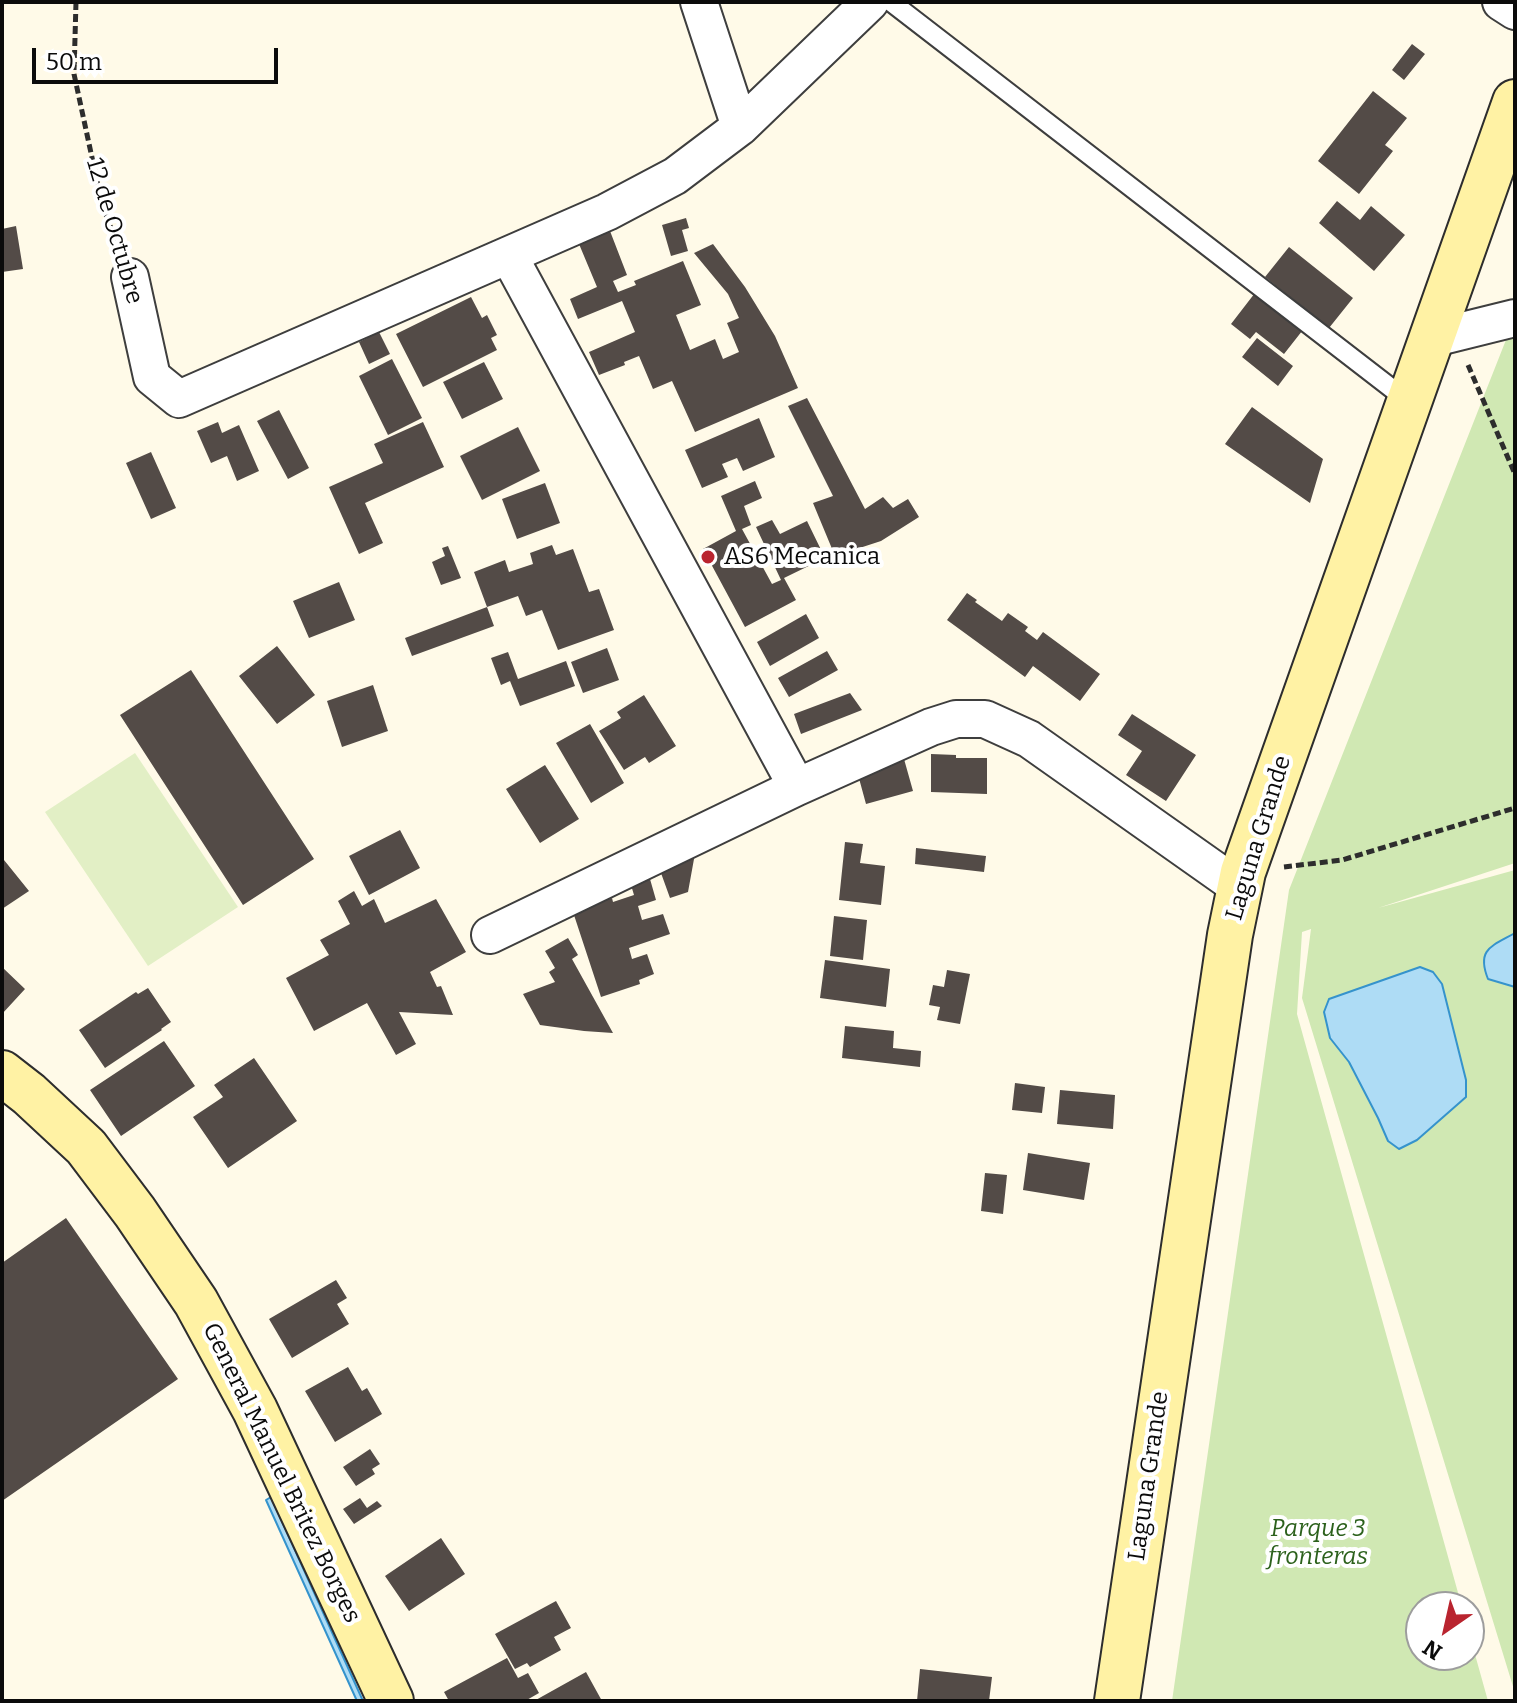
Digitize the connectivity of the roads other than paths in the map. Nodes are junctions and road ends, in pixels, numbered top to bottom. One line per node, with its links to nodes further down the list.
1 (699, 2): 7 (street)
2 (870, 2): 7 (street)
3 (891, 2): 12 (lane)
4 (1501, 2): 5 (street)
5 (1515, 11)
6 (1515, 102): 11 (main road, Laguna Grande)
7 (740, 127): 8 (street)
8 (509, 256): 9 (street, 12 de Octubre); 13 (street)
9 (130, 277)
10 (1515, 318): 11 (street)
11 (1442, 336): 12 (main road, Laguna Grande)
12 (1408, 401): 14 (main road, Laguna Grande)
13 (797, 787): 14 (street); 15 (street)
14 (1242, 880): 18 (main road, Laguna Grande)
15 (490, 935)
16 (4, 1079): 17 (main road, General Manuel Britez Borges)
17 (391, 1701)
18 (1117, 1701)

